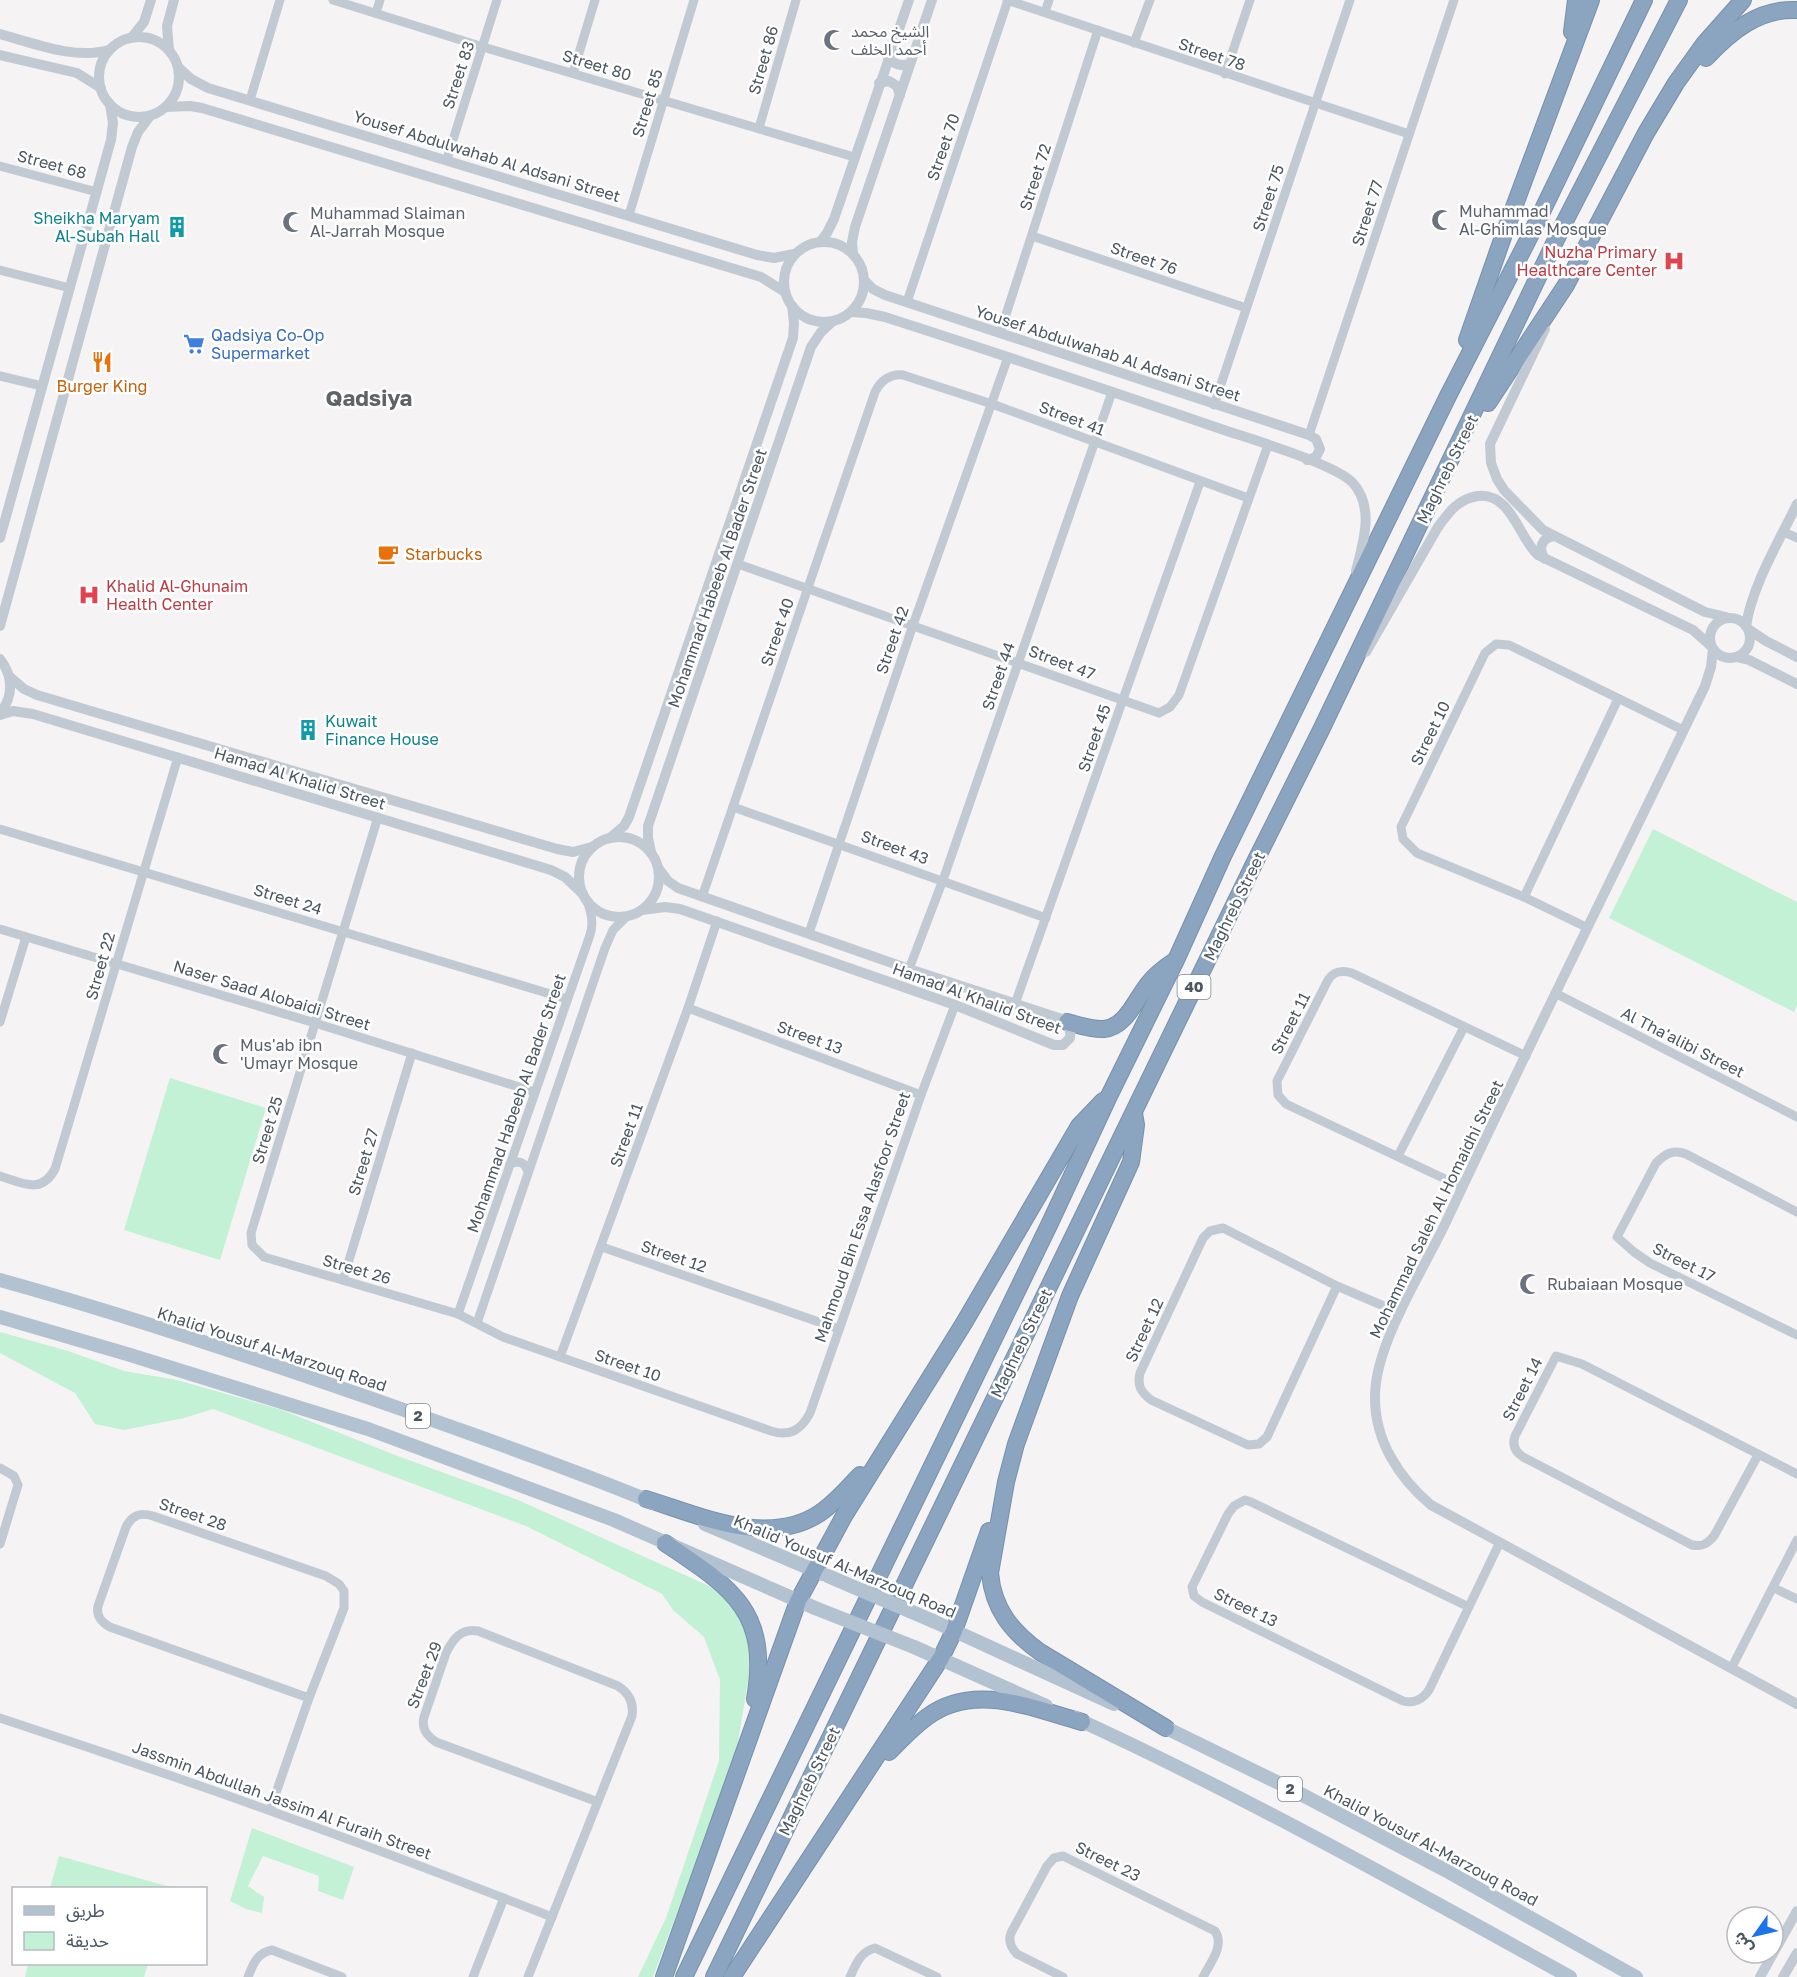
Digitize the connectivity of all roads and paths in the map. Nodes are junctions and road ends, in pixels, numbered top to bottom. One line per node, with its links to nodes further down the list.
1 (152, 0): 28 (street)
2 (174, 0): 32 (street)
3 (280, 0): 43 (street)
4 (333, 0): 25 (street, Street 80)
5 (380, 0): 25 (street)
6 (497, 0): 30 (street, Street 83)
7 (595, 0): 38 (street)
8 (694, 0): 44 (street, Street 85)
9 (796, 0): 51 (street, Street 86)
10 (909, 0): 34 (street)
11 (932, 0): 35 (street)
12 (1007, 0): 24 (street, Street 78); 72 (street, Street 70)
13 (1049, 0): 24 (street)
14 (1150, 0): 29 (street)
15 (1250, 0): 39 (street)
16 (1350, 0): 47 (street, Street 75)
17 (1454, 0): 53 (street, Street 77)
18 (1576, 0): 36 (highway)
19 (1590, 0): 36 (highway)
20 (1644, 0): 89 (highway, Maghreb Street / 40)
21 (1679, 0): 97 (highway, Maghreb Street / 40)
22 (1743, 0): 45 (highway)
23 (1797, 10): 45 (highway)
24 (1045, 12): 26 (street, Street 78)
25 (376, 13): 30 (street, Street 80)
26 (1098, 30): 29 (street, Street 78); 61 (street, Street 72)
27 (0, 34): 31 (street)
28 (132, 37): 31 (street); 32 (street)
29 (1134, 43): 39 (street, Street 78)
30 (483, 47): 38 (street, Street 80); 57 (street, Street 83)
31 (109, 50): 41 (street)
32 (169, 50): 37 (street)
33 (0, 54): 41 (street)
34 (888, 59): 35 (street); 40 (street)
35 (910, 64): 42 (street)
36 (1567, 66): 89 (highway)
37 (178, 67): 43 (street, Yousef Abdulwahab Al Adsani Street); 48 (street)
38 (573, 73): 44 (street, Street 80)
39 (1225, 74): 47 (street, Street 78)
40 (879, 83): 42 (street); 56 (street)
41 (101, 88): 46 (street)
42 (900, 95): 64 (street)
43 (250, 100): 50 (street, Yousef Abdulwahab Al Adsani Street)
44 (664, 100): 51 (street, Street 80); 60 (street, Street 85)
45 (1665, 102): 69 (highway)
46 (110, 104): 49 (street); 59 (street)
47 (1315, 104): 53 (street, Street 78); 74 (street, Street 75)
48 (166, 107): 49 (street); 54 (street)
49 (150, 116): 114 (street)
50 (331, 124): 52 (street, Yousef Abdulwahab Al Adsani Street); 54 (street)
51 (759, 128): 56 (street, Street 80)
52 (360, 133): 55 (street); 57 (street, Yousef Abdulwahab Al Adsani Street)
53 (1409, 134): 93 (street, Street 77)
54 (324, 145): 55 (street)
55 (356, 153): 67 (street)
56 (854, 157): 62 (street)
57 (447, 159): 60 (street, Yousef Abdulwahab Al Adsani Street)
58 (0, 166): 59 (street, Street 68)
59 (97, 192): 70 (street)
60 (630, 215): 65 (street, Yousef Abdulwahab Al Adsani Street)
61 (1032, 236): 74 (street, Street 76); 77 (street, Street 72)
62 (821, 241): 63 (street); 64 (street)
63 (794, 254): 65 (street, Yousef Abdulwahab Al Adsani Street); 71 (street)
64 (853, 254): 68 (street)
65 (768, 257): 67 (street)
66 (0, 270): 70 (street)
67 (761, 277): 71 (street)
68 (865, 281): 72 (street, Yousef Abdulwahab Al Adsani Street); 75 (street)
69 (1566, 285): 97 (highway); 105 (street)
70 (70, 288): 87 (street)
71 (785, 292): 73 (street)
72 (907, 302): 77 (street, Yousef Abdulwahab Al Adsani Street)
73 (792, 306): 76 (street); 78 (street, Mohammad Habeeb Al Bader Street)
74 (1246, 308): 91 (street, Street 75)
75 (851, 312): 76 (street); 81 (street)
76 (833, 321): 79 (street, Mohammad Habeeb Al Bader Street)
77 (1000, 333): 80 (street, Yousef Abdulwahab Al Adsani Street)
78 (793, 338): 79 (street); 92 (street, Mohammad Habeeb Al Bader Street)
79 (811, 348): 94 (street, Mohammad Habeeb Al Bader Street)
80 (1059, 353): 82 (street, Yousef Abdulwahab Al Adsani Street); 83 (street)
81 (1008, 357): 83 (street); 90 (street, Street 42)
82 (1084, 361): 86 (street); 91 (street, Yousef Abdulwahab Al Adsani Street)
83 (1049, 371): 86 (street)
84 (0, 376): 87 (street)
85 (884, 380): 90 (street, Street 41); 110 (street, Street 40)
86 (1080, 381): 88 (street)
87 (42, 386): 106 (street)
88 (1112, 392): 95 (street, Street 44); 96 (street)
89 (1448, 396): 112 (highway, Maghreb Street / 40)
90 (992, 404): 95 (street, Street 41); 115 (street, Street 42)
91 (1214, 405): 93 (street, Yousef Abdulwahab Al Adsani Street)
92 (761, 432): 94 (street); 98 (street, Mohammad Habeeb Al Bader Street)
93 (1309, 435): 99 (street)
94 (780, 438): 100 (street, Mohammad Habeeb Al Bader Street)
95 (1095, 443): 101 (street, Street 41); 121 (street, Street 44)
96 (1268, 445): 99 (street); 102 (street)
97 (1454, 453): 132 (highway, Maghreb Street / 40)
98 (754, 455): 100 (street); 122 (street, Mohammad Habeeb Al Bader Street)
99 (1307, 460): 112 (street)
100 (772, 463): 109 (street, Mohammad Habeeb Al Bader Street)
101 (1200, 482): 102 (street, Street 41); 129 (street, Street 45)
102 (1248, 498): 129 (street, Street 47)
103 (1797, 504): 104 (street)
104 (1784, 532): 107 (street); 111 (street)
105 (1554, 537): 108 (street); 113 (street)
106 (0, 538)
107 (1797, 538)
108 (1545, 559): 117 (street); 132 (street)
109 (738, 564): 110 (street, Street 47); 125 (street, Mohammad Habeeb Al Bader Street)
110 (808, 590): 115 (street, Street 47); 140 (street, Street 40)
111 (1756, 591): 113 (street); 116 (street)
112 (1351, 594): 169 (highway, Maghreb Street / 40)
113 (1729, 617): 116 (street); 117 (street)
114 (0, 625)
115 (913, 625): 121 (street, Street 47); 145 (street, Street 42)
116 (1747, 627): 118 (street); 119 (street)
117 (1712, 648): 119 (street); 124 (street, Mohammad Saleh Al Homaidhi Street)
118 (1797, 657)
119 (1733, 658): 124 (street, Mohammad Saleh Al Homaidhi Street); 126 (street)
120 (0, 659): 123 (street)
121 (1018, 662): 129 (street, Street 47); 152 (street, Street 44)
122 (679, 670): 125 (street); 127 (street, Mohammad Habeeb Al Bader Street)
123 (9, 676): 131 (street); 135 (street, Hamad Al Khalid Street)
124 (1708, 678): 133 (street, Mohammad Saleh Al Homaidhi Street)
125 (698, 680): 130 (street, Mohammad Habeeb Al Bader Street)
126 (1797, 684)
127 (669, 698): 130 (street); 139 (street, Mohammad Habeeb Al Bader Street)
128 (1618, 699): 133 (street, Street 10); 155 (street); 155 (street, Street 10)
129 (1123, 701): 158 (street, Street 45)
130 (689, 708): 141 (street, Mohammad Habeeb Al Bader Street)
131 (0, 714): 134 (street, Hamad Al Khalid Street)
132 (1322, 730): 188 (highway, Maghreb Street / 40)
133 (1683, 730): 160 (street, Mohammad Saleh Al Homaidhi Street)
134 (178, 757): 137 (street, Hamad Al Khalid Street); 151 (street, Street 22)
135 (269, 764): 136 (street, Hamad Al Khalid Street); 137 (street)
136 (291, 770): 138 (street); 147 (street, Hamad Al Khalid Street)
137 (262, 783): 138 (street, Hamad Al Khalid Street)
138 (286, 789): 142 (street, Hamad Al Khalid Street)
139 (634, 804): 141 (street); 144 (street, Mohammad Habeeb Al Bader Street)
140 (733, 807): 145 (street, Street 43); 154 (street, Street 40)
141 (654, 811): 148 (street, Mohammad Habeeb Al Bader Street)
142 (378, 817): 150 (street, Hamad Al Khalid Street); 162 (street, Street 25)
143 (0, 829): 151 (street, Street 24)
144 (611, 837): 146 (street); 148 (street)
145 (838, 843): 152 (street, Street 43); 163 (street, Street 42)
146 (592, 847): 147 (street, Hamad Al Khalid Street); 153 (street)
147 (557, 849): 150 (street)
148 (651, 852): 149 (street)
149 (659, 869): 154 (street, Hamad Al Khalid Street); 156 (street)
150 (551, 870): 153 (street, Hamad Al Khalid Street)
151 (144, 871): 162 (street, Street 24); 170 (street, Street 22)
152 (943, 880): 158 (street, Street 43); 172 (street, Street 44)
153 (585, 897): 157 (street); 165 (street, Mohammad Habeeb Al Bader Street)
154 (702, 897): 163 (street, Hamad Al Khalid Street)
155 (1524, 897): 160 (street, Street 10)
156 (642, 910): 157 (street); 159 (street, Hamad Al Khalid Street)
157 (627, 916): 167 (street, Mohammad Habeeb Al Bader Street)
158 (1046, 918): 176 (street, Street 45)
159 (717, 921): 171 (street, Hamad Al Khalid Street); 178 (street, Street 11)
160 (1586, 927): 174 (street, Mohammad Saleh Al Homaidhi Street)
161 (0, 930): 164 (street, Naser Saad Alobaidi Street)
162 (343, 932): 175 (street, Street 24); 181 (street, Street 25)
163 (809, 933): 166 (street, Hamad Al Khalid Street)
164 (26, 938): 170 (street, Naser Saad Alobaidi Street); 179 (street)
165 (588, 940): 167 (street); 175 (street, Mohammad Habeeb Al Bader Street)
166 (847, 947): 168 (street, Hamad Al Khalid Street); 171 (street)
167 (605, 948): 191 (street, Mohammad Habeeb Al Bader Street)
168 (873, 956): 172 (street, Hamad Al Khalid Street); 173 (street)
169 (1176, 960): 180 (highway); 187 (highway, Maghreb Street / 40)
170 (117, 964): 181 (street, Naser Saad Alobaidi Street); 195 (street, Street 22)
171 (841, 965): 173 (street, Hamad Al Khalid Street)
172 (909, 969): 176 (street, Hamad Al Khalid Street)
173 (867, 974): 177 (street, Hamad Al Khalid Street)
174 (1555, 993): 184 (street, Mohammad Saleh Al Homaidhi Street); 189 (street, Al Tha'alibi Street)
175 (567, 999): 185 (street, Mohammad Habeeb Al Bader Street)
176 (1015, 1004): 180 (street, Hamad Al Khalid Street)
177 (955, 1005): 180 (street, Hamad Al Khalid Street); 186 (street, Mahmoud Bin Essa Alasfoor Street)
178 (688, 1008): 186 (street, Street 13); 199 (street, Street 11)
179 (0, 1022)
180 (1067, 1022)
181 (315, 1023): 183 (street, Naser Saad Alobaidi Street); 198 (street, Street 25)
182 (1464, 1027): 184 (street, Street 11); 192 (street); 192 (street, Street 11)
183 (412, 1053): 185 (street, Naser Saad Alobaidi Street); 201 (street, Street 27)
184 (1526, 1056): 196 (street, Mohammad Saleh Al Homaidhi Street)
185 (535, 1092): 190 (street, Mohammad Habeeb Al Bader Street)
186 (921, 1095): 209 (street, Mahmoud Bin Essa Alasfoor Street)
187 (1109, 1096): 213 (highway); 252 (highway, Maghreb Street / 40)
188 (1134, 1112): 217 (highway); 253 (highway, Maghreb Street / 40)
189 (1797, 1117)
190 (518, 1142): 191 (street); 193 (street, Mohammad Habeeb Al Bader Street)
191 (535, 1152): 194 (street, Mohammad Habeeb Al Bader Street)
192 (1398, 1156): 196 (street, Street 11)
193 (510, 1164): 194 (street); 206 (street, Mohammad Habeeb Al Bader Street)
194 (528, 1172): 208 (street, Mohammad Habeeb Al Bader Street)
195 (0, 1176)
196 (1462, 1187): 205 (street, Mohammad Saleh Al Homaidhi Street)
197 (1797, 1212): 210 (street, Street 17)
198 (252, 1245): 201 (street, Street 26)
199 (602, 1246): 209 (street, Street 12); 211 (street, Street 11)
200 (0, 1280): 202 (main road, Khalid Yousuf Al-Marzouq Road / 2)
201 (343, 1280): 206 (street, Street 26)
202 (16, 1284): 204 (main road); 218 (main road, Khalid Yousuf Al-Marzouq Road / 2)
203 (1337, 1286): 203 (street, Street 12); 205 (street, Street 12)
204 (0, 1288)
205 (1400, 1313): 220 (street, Mohammad Saleh Al Homaidhi Street)
206 (458, 1314): 208 (street, Street 10)
207 (0, 1317): 221 (main road, 2)
208 (477, 1323): 211 (street, Street 10)
209 (839, 1329): 212 (street, Mahmoud Bin Essa Alasfoor Street)
210 (1797, 1335)
211 (560, 1357): 212 (street, Street 10)
212 (791, 1433)
213 (892, 1437): 218 (highway); 223 (highway)
214 (1758, 1455): 214 (street, Street 14); 216 (street, Street 14)
215 (0, 1467): 222 (street)
216 (1797, 1474)
217 (1006, 1482): 228 (highway); 235 (highway)
218 (646, 1499): 223 (main road, Khalid Yousuf Al-Marzouq Road / 2)
219 (1797, 1540): 224 (street)
220 (1500, 1542): 227 (street, Street 13); 230 (street, Mohammad Saleh Al Homaidhi Street)
221 (665, 1543): 226 (main road, 2); 236 (highway)
222 (0, 1544)
223 (821, 1573): 226 (highway); 228 (main road, Khalid Yousuf Al-Marzouq Road / 2, bridge)
224 (1774, 1587): 225 (street); 230 (street)
225 (1797, 1599)
226 (798, 1601): 229 (main road, 2, bridge); 236 (highway)
227 (1469, 1607): 227 (street, Street 13)
228 (954, 1631): 229 (highway); 235 (main road, Khalid Yousuf Al-Marzouq Road / 2)
229 (941, 1658): 234 (main road, 2); 237 (highway)
230 (1732, 1667): 232 (street, Mohammad Saleh Al Homaidhi Street)
231 (309, 1698): 231 (street, Street 28); 239 (street, Street 28)
232 (1797, 1704)
233 (0, 1718): 239 (street, Jassmin Abdullah Jassim Al Furaih Street)
234 (1082, 1722): 237 (highway); 259 (main road, 2)
235 (1166, 1728): 260 (main road, Khalid Yousuf Al-Marzouq Road / 2)
236 (746, 1745): 251 (highway)
237 (862, 1780): 254 (highway)
238 (598, 1802): 238 (street, Street 29); 242 (street, Street 29)
239 (270, 1810): 240 (street, Jassmin Abdullah Jassim Al Furaih Street)
240 (504, 1898): 242 (street, Jassmin Abdullah Jassim Al Furaih Street); 249 (street)
241 (1797, 1911): 243 (street)
242 (552, 1917): 250 (street, Street 29)
243 (1785, 1933)
244 (1797, 1953): 246 (street)
245 (1770, 1965): 246 (street)
246 (1784, 1975)
247 (248, 1977): 248 (street)
248 (342, 1977)
249 (473, 1977)
250 (528, 1977)
251 (664, 1977)
252 (684, 1977)
253 (714, 1977)
254 (732, 1977)
255 (850, 1977): 256 (street)
256 (937, 1977)
257 (1062, 1977): 258 (street, Street 23)
258 (1203, 1977)
259 (1570, 1977)
260 (1636, 1977)

